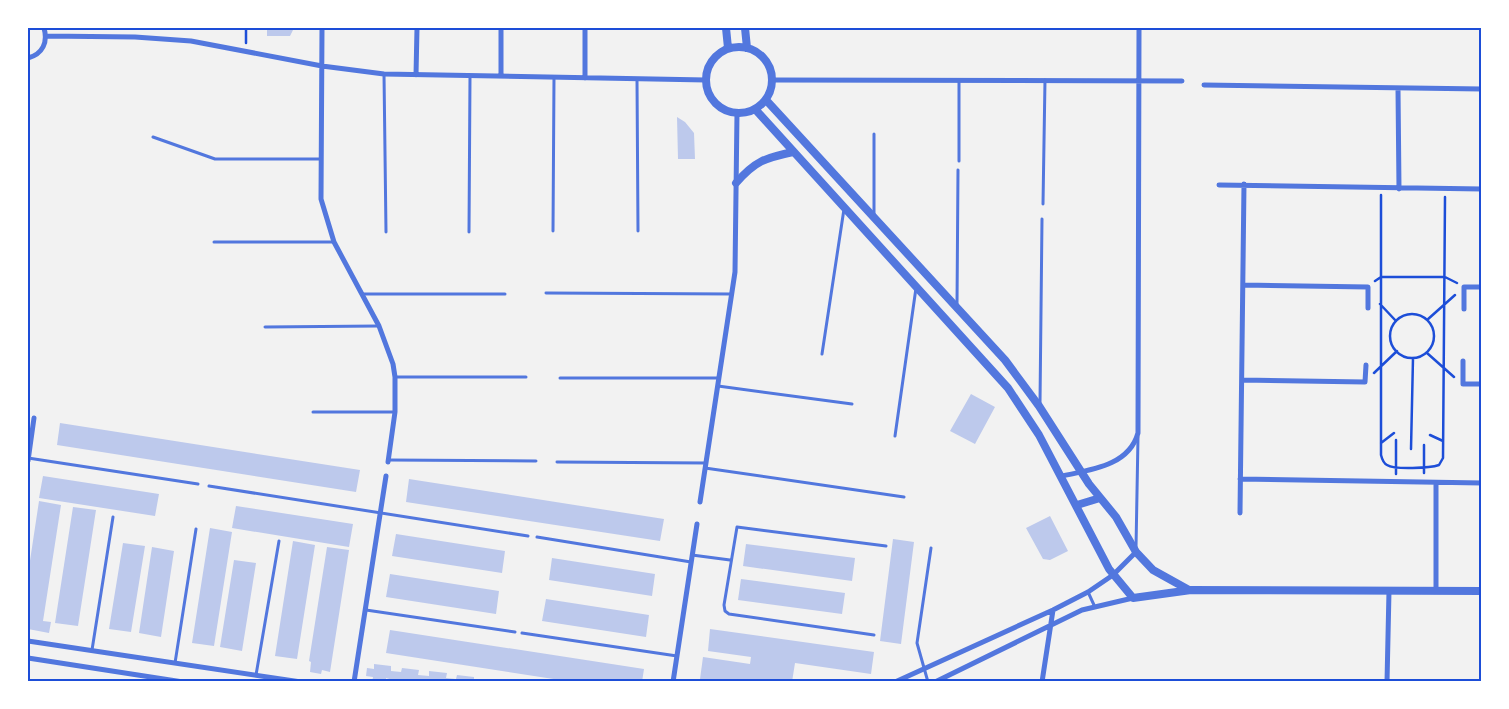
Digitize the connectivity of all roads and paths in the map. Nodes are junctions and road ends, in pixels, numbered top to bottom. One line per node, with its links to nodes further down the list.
1 (44, 28): 10 (street)
2 (246, 28): 13 (path)
3 (322, 28): 15 (street)
4 (417, 28): 17 (street)
5 (501, 28): 19 (street)
6 (585, 28): 21 (street)
7 (726, 28): 11 (street)
8 (745, 28): 12 (street)
9 (1139, 28): 27 (street)
10 (46, 36): 13 (street); 14 (street)
11 (728, 48): 12 (street); 23 (street)
12 (747, 48): 24 (street)
13 (246, 51): 15 (street)
14 (28, 58)
15 (322, 66): 16 (street); 38 (street)
16 (384, 74): 17 (street); 54 (lane)
17 (416, 75): 18 (street)
18 (470, 76): 19 (street); 55 (lane)
19 (501, 76): 20 (street)
20 (554, 77): 21 (street); 52 (lane)
21 (585, 78): 22 (street)
22 (637, 78): 23 (street); 53 (lane)
23 (706, 80): 34 (street)
24 (772, 80): 25 (street); 32 (street)
25 (959, 80): 26 (street); 39 (lane)
26 (1044, 80): 27 (street); 48 (lane)
27 (1139, 81): 28 (street); 100 (street)
28 (1182, 81)
29 (1204, 85): 30 (street)
30 (1398, 89): 31 (street); 45 (street)
31 (1482, 89)
32 (766, 100): 33 (street); 50 (street)
33 (755, 109): 34 (street); 37 (street)
34 (737, 113): 41 (street)
35 (874, 134): 50 (lane)
36 (153, 137): 38 (lane)
37 (793, 152): 41 (street); 49 (street)
38 (321, 159): 57 (street)
39 (958, 161)
40 (958, 170): 71 (lane)
41 (736, 184): 68 (street)
42 (1244, 184): 43 (street); 44 (street); 60 (street)
43 (1219, 185)
44 (1381, 188): 45 (street); 58 (path)
45 (1399, 188): 46 (street)
46 (1445, 189): 47 (street); 59 (path)
47 (1482, 189)
48 (1042, 204)
49 (844, 207): 61 (street); 80 (lane)
50 (874, 217): 71 (street)
51 (1042, 218): 96 (lane)
52 (553, 231)
53 (638, 231)
54 (386, 232)
55 (469, 232)
56 (214, 242): 57 (lane)
57 (334, 242): 66 (street)
58 (1381, 277): 59 (path); 62 (path); 69 (path)
59 (1445, 277): 63 (path); 70 (path)
60 (1244, 285): 62 (street); 90 (street)
61 (916, 286): 103 (lane); 118 (street)
62 (1368, 287): 69 (path); 72 (street)
63 (1464, 287): 64 (street); 70 (path); 73 (street)
64 (1482, 287)
65 (546, 293): 68 (lane)
66 (362, 294): 67 (lane); 76 (street)
67 (505, 294)
68 (732, 294): 89 (street)
69 (1381, 304): 75 (path); 84 (path)
70 (1444, 304): 74 (path); 85 (path)
71 (957, 307): 96 (street)
72 (1368, 308)
73 (1464, 310)
74 (1427, 320): 75 (path); 79 (path)
75 (1396, 321): 78 (path)
76 (379, 326): 77 (lane); 86 (street)
77 (265, 327)
78 (1397, 351): 81 (path); 84 (path)
79 (1427, 353): 81 (path); 85 (path)
80 (822, 354)
81 (1413, 358): 108 (path)
82 (1463, 361): 92 (street)
83 (1366, 365): 91 (street)
84 (1381, 366): 91 (path); 106 (path)
85 (1444, 368): 92 (path); 105 (path)
86 (395, 377): 87 (lane); 98 (street)
87 (526, 377)
88 (560, 378): 89 (lane)
89 (719, 378): 94 (street)
90 (1242, 380): 91 (street); 119 (street)
91 (1365, 382)
92 (1463, 384): 93 (street)
93 (1482, 384)
94 (718, 386): 95 (lane); 113 (street)
95 (852, 404)
96 (1040, 406): 116 (street)
97 (313, 412): 98 (lane)
98 (395, 412): 110 (street)
99 (34, 418): 109 (street)
100 (1138, 433): 116 (street); 140 (lane)
101 (1394, 433): 106 (path)
102 (1430, 434): 105 (path)
103 (895, 436)
104 (1396, 440): 114 (path)
105 (1443, 441): 115 (path)
106 (1381, 443): 114 (path)
107 (1424, 445): 115 (path)
108 (1411, 449)
109 (28, 459): 124 (lane)
110 (388, 461): 111 (lane)
111 (536, 461)
112 (557, 462): 113 (lane)
113 (706, 466): 126 (lane); 128 (street)
114 (1396, 467): 115 (path); 120 (path)
115 (1424, 468): 121 (path)
116 (1081, 472): 118 (street); 127 (street)
117 (386, 476): 130 (street)
118 (1062, 476): 129 (street)
119 (1240, 479): 120 (street); 131 (street)
120 (1396, 482): 121 (street)
121 (1424, 482): 122 (street)
122 (1436, 483): 123 (street); 147 (street)
123 (1482, 483)
124 (198, 484)
125 (209, 486): 130 (lane)
126 (904, 497)
127 (1100, 498): 129 (street); 140 (street)
128 (700, 502)
129 (1077, 506): 144 (street)
130 (380, 512): 135 (lane); 152 (street)
131 (1240, 513)
132 (112, 517): 159 (lane)
133 (697, 524): 141 (street)
134 (196, 529): 162 (lane)
135 (528, 536)
136 (538, 537): 143 (lane)
137 (279, 541): 164 (lane)
138 (886, 546): 142 (lane)
139 (931, 548): 163 (lane)
140 (1136, 552): 144 (street); 145 (street)
141 (692, 555): 142 (lane); 143 (street)
142 (730, 560): 157 (lane)
143 (692, 562): 160 (street)
144 (1113, 575): 149 (street); 150 (street)
145 (1191, 590): 146 (street); 150 (street)
146 (1389, 591): 147 (street); 173 (street)
147 (1436, 591): 148 (street)
148 (1482, 591)
149 (1088, 592): 151 (lane); 153 (street)
150 (1133, 598): 151 (street)
151 (1094, 605): 154 (street)
152 (365, 610): 155 (lane); 167 (street)
153 (1053, 610): 154 (street); 163 (street)
154 (1051, 626): 171 (street); 172 (street)
155 (515, 632)
156 (522, 633): 160 (lane)
157 (874, 635)
158 (28, 641): 159 (street)
159 (92, 651): 162 (street)
160 (677, 656): 168 (street)
161 (28, 658): 165 (street)
162 (174, 663): 164 (street)
163 (924, 669): 169 (street); 170 (lane)
164 (256, 675): 166 (street)
165 (183, 682)
166 (301, 682)
167 (354, 682)
168 (674, 682)
169 (895, 682)
170 (928, 682)
171 (935, 682)
172 (1042, 682)
173 (1387, 682)

